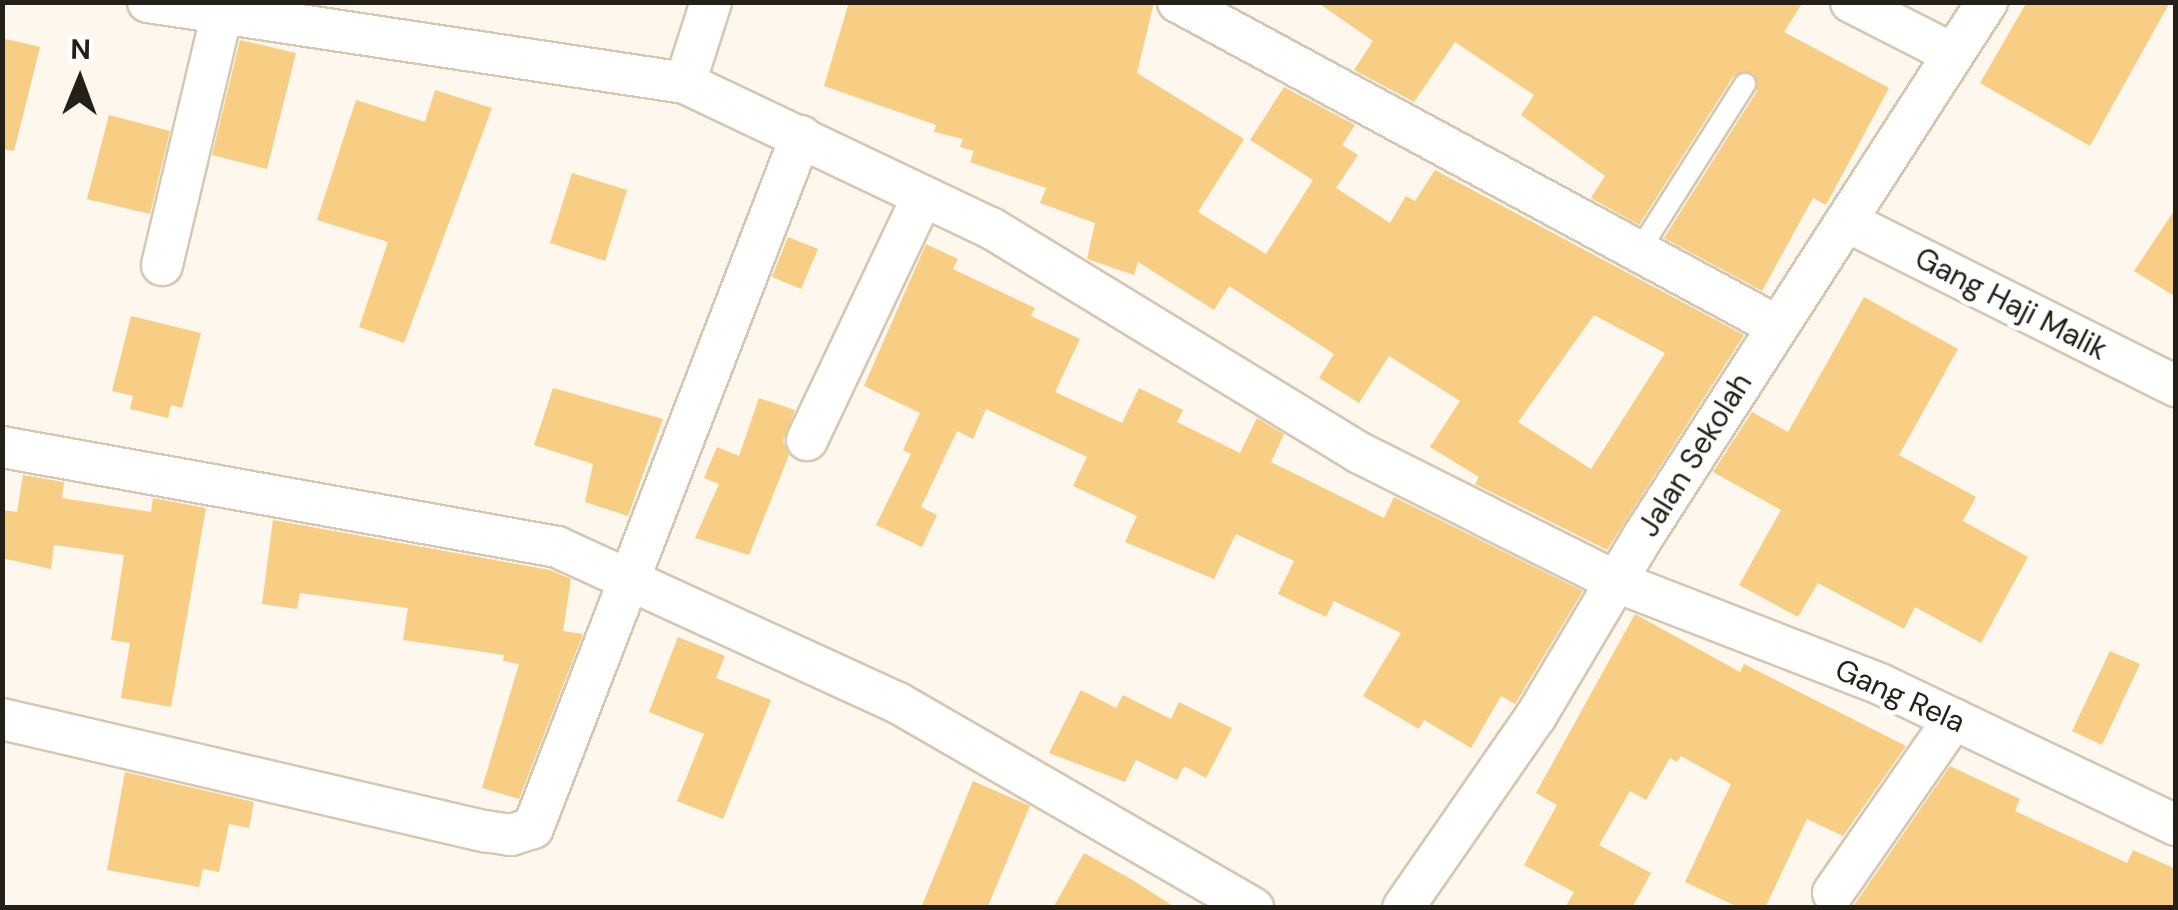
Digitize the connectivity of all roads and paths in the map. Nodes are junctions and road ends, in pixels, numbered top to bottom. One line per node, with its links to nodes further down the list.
1 (148, 2): 6 (street, Gang Rela)
2 (710, 2): 8 (street)
3 (1178, 2): 13 (street)
4 (1851, 2): 7 (street)
5 (1987, 2): 7 (street, Jalan Sekolah)
6 (222, 13): 8 (street, Gang Rela); 14 (street)
7 (1953, 54): 12 (street, Jalan Sekolah)
8 (685, 83): 10 (street, Gang Rela)
9 (1745, 84): 13 (lane)
10 (801, 136): 11 (street, Gang Rela); 19 (street)
11 (924, 196): 17 (street); 20 (street, Gang Rela)
12 (1846, 221): 15 (street, Jalan Sekolah); 16 (street, Gang Haji Malik)
13 (1639, 251): 15 (street)
14 (162, 265)
15 (1778, 326): 20 (street, Jalan Sekolah)
16 (2176, 386)
17 (806, 440)
18 (2, 447): 19 (street)
19 (626, 576): 21 (street); 26 (street)
20 (1618, 582): 22 (street, Gang Rela); 25 (street, Jalan Sekolah)
21 (2, 719)
22 (1954, 719): 23 (street, Gang Rela); 24 (street)
23 (2176, 825)
24 (1833, 893)
25 (1414, 904)
26 (1253, 908)

